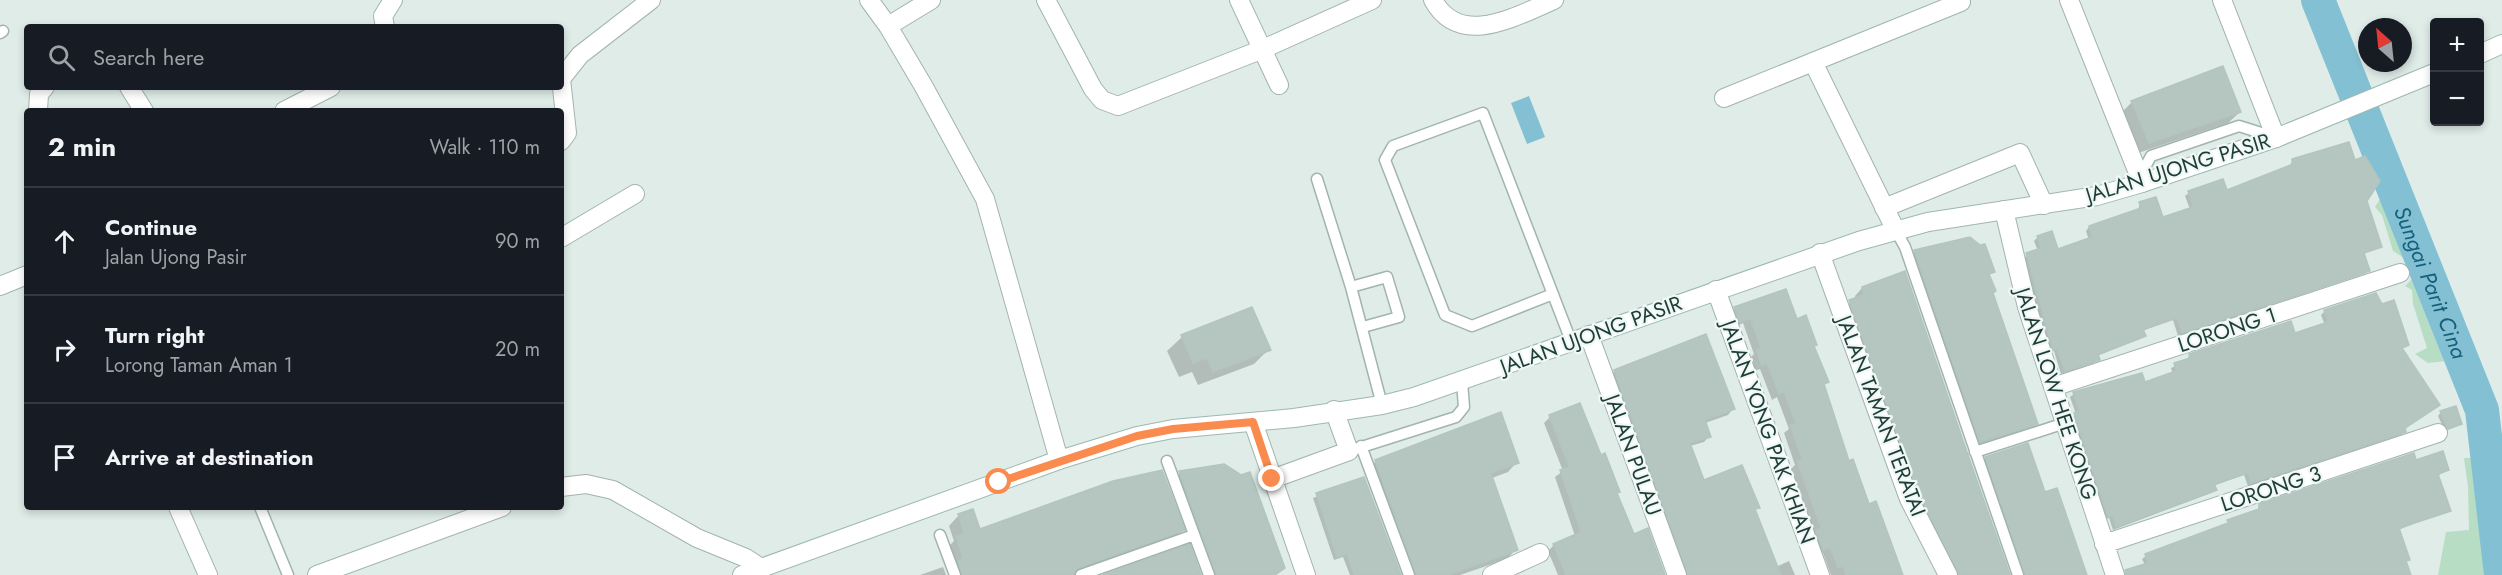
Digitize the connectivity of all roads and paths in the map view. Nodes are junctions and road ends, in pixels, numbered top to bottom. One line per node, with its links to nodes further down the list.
1 (393, 0): 13 (street)
2 (651, 0): 19 (street)
3 (869, 0): 14 (street)
4 (931, 0): 14 (street)
5 (1047, 0): 16 (street)
6 (1239, 0): 16 (street)
7 (1372, 0): 16 (street)
8 (1433, 0): 9 (street)
9 (1554, 0)
10 (2069, 0): 33 (street)
11 (2222, 0): 31 (street)
12 (1961, 2): 18 (street)
13 (384, 24)
14 (888, 26): 59 (street)
15 (2502, 44): 17 (street)
16 (1263, 50): 21 (street)
17 (2484, 52)
18 (1813, 62): 26 (street); 36 (street)
19 (564, 75)
20 (2430, 75): 31 (street, JALAN UJONG PASIR)
21 (1279, 85)
22 (42, 90): 27 (street)
23 (131, 90): 28 (street)
24 (325, 90): 29 (street)
25 (562, 90): 30 (street)
26 (1724, 98)
27 (38, 108)
28 (142, 108)
29 (290, 108)
30 (564, 136)
31 (2276, 138): 33 (street, JALAN UJONG PASIR); 33 (lane)
32 (1317, 179): 44 (lane)
33 (2142, 183): 35 (street, JALAN UJONG PASIR)
34 (635, 194): 39 (street)
35 (2044, 205): 36 (street); 37 (street, JALAN UJONG PASIR)
36 (1884, 208): 38 (street)
37 (2004, 210): 38 (street, JALAN UJONG PASIR); 51 (street, JALAN LOW HEE KONG)
38 (1896, 231): 40 (street, JALAN UJONG PASIR); 58 (lane)
39 (564, 236)
40 (1820, 253): 45 (street, JALAN UJONG PASIR); 83 (street, JALAN TAMAN TERATAI)
41 (2400, 273): 51 (street, LORONG 1)
42 (24, 276): 43 (street)
43 (0, 286)
44 (1351, 287): 47 (lane); 47 (lane)
45 (1716, 290): 48 (street, JALAN UJONG PASIR); 82 (street, JALAN YONG PAK KHIAN)
46 (1553, 294): 46 (lane); 49 (lane)
47 (1362, 327): 52 (lane)
48 (1588, 335): 49 (street, JALAN UJONG PASIR); 81 (street, JALAN PULAU)
49 (1571, 341): 50 (street, JALAN UJONG PASIR)
50 (1462, 382): 52 (street, JALAN UJONG PASIR); 57 (lane)
51 (2053, 387): 55 (street, JALAN LOW HEE KONG)
52 (1382, 405): 53 (street, JALAN UJONG PASIR)
53 (1334, 410): 54 (street, JALAN UJONG PASIR); 57 (street)
54 (1253, 422): 59 (street, JALAN UJONG PASIR); 61 (street)
55 (2065, 423): 58 (lane); 68 (street, JALAN LOW HEE KONG)
56 (2438, 433): 68 (street, LORONG 3)
57 (1355, 449): 61 (street); 79 (lane)
58 (1976, 452): 84 (lane)
59 (1059, 460): 70 (street, JALAN UJONG PASIR)
60 (1167, 461): 67 (lane)
61 (1272, 479): 78 (street)
62 (564, 487): 70 (street)
63 (179, 510): 71 (street)
64 (261, 510): 72 (lane)
65 (494, 510): 73 (street)
66 (940, 535): 75 (lane)
67 (1194, 535): 76 (lane); 77 (lane)
68 (2104, 544): 85 (street, JALAN LOW HEE KONG)
69 (1540, 553): 80 (street)
70 (761, 568): 74 (street, JALAN UJONG PASIR)
71 (208, 575)
72 (288, 575)
73 (317, 575)
74 (742, 575)
75 (955, 575)
76 (1081, 575)
77 (1209, 575)
78 (1306, 575)
79 (1408, 575)
80 (1492, 575)
81 (1677, 575)
82 (1821, 575)
83 (1948, 575)
84 (2018, 575)
85 (2115, 575)

